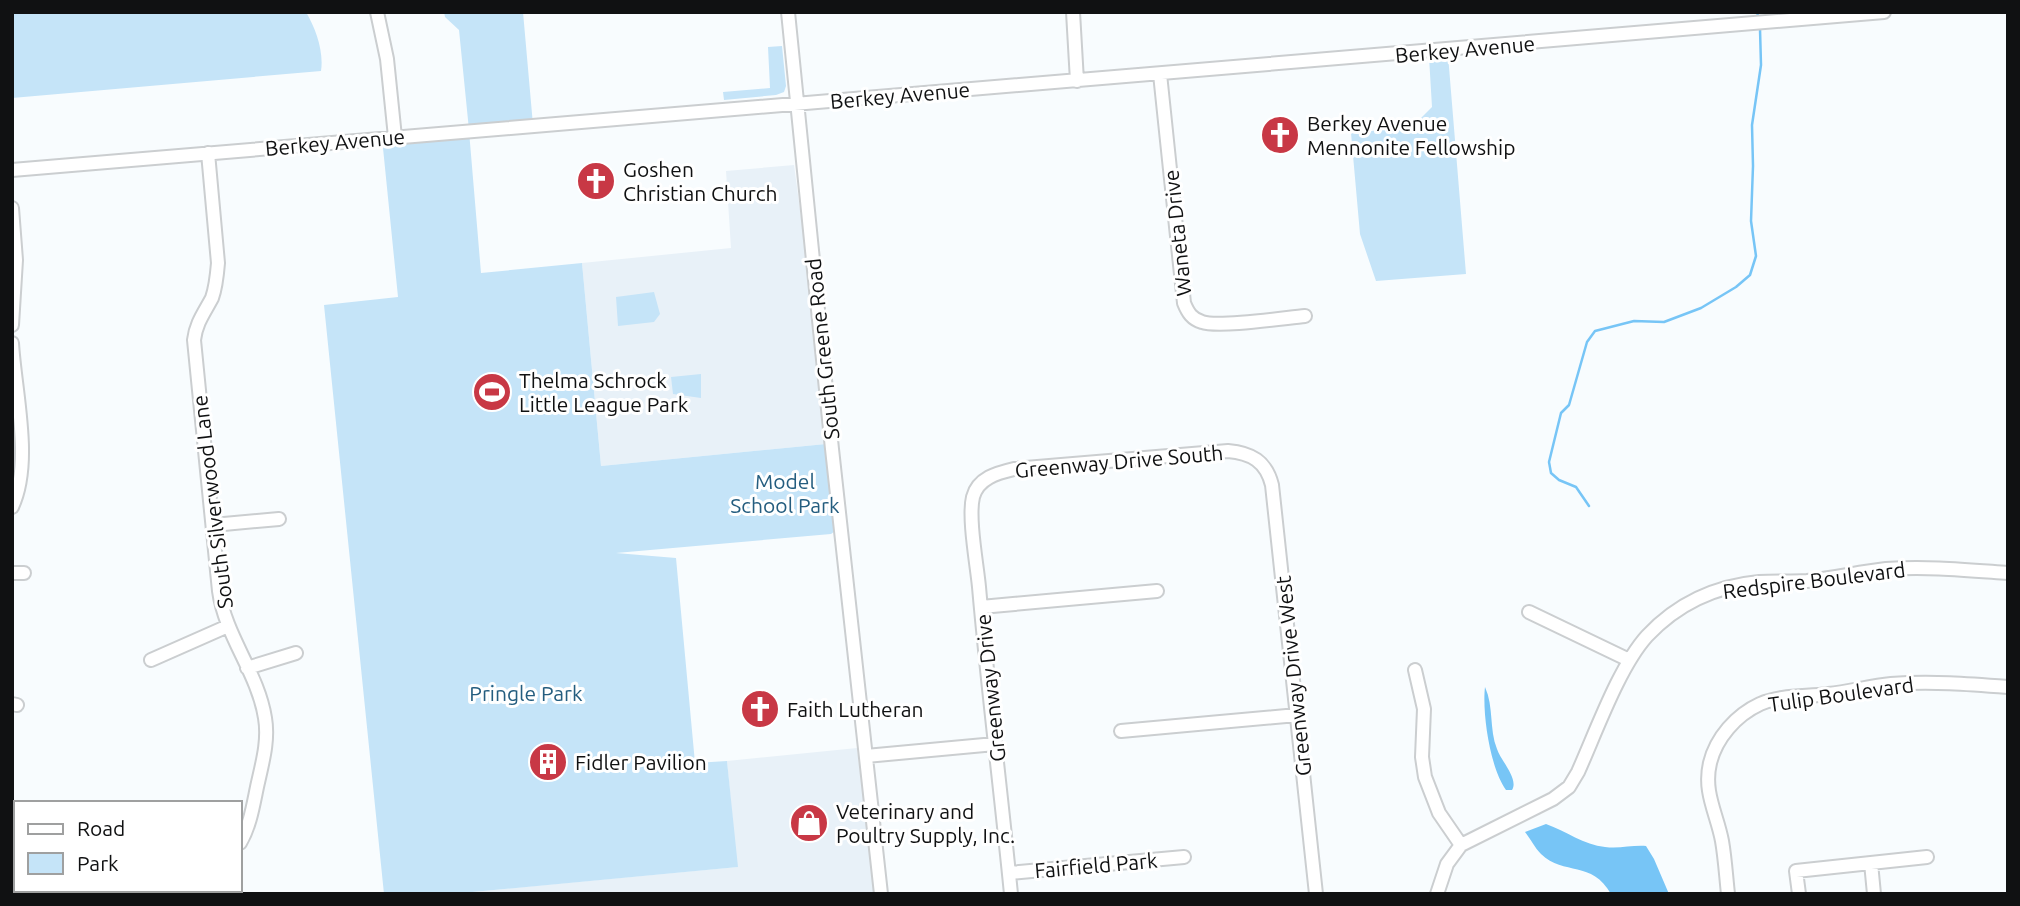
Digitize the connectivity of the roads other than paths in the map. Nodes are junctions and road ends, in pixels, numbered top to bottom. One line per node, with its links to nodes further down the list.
1 (377, 12): 8 (street)
2 (788, 12): 7 (street, South Greene Road)
3 (1073, 12): 6 (street)
4 (1884, 12): 5 (street, Berkey Avenue)
5 (1160, 74): 6 (street, Berkey Avenue); 13 (street, Waneta Drive)
6 (1077, 81): 7 (street, Berkey Avenue)
7 (797, 103): 8 (street, Berkey Avenue); 35 (street, South Greene Road)
8 (395, 137): 9 (street, Berkey Avenue)
9 (208, 153): 10 (street, Berkey Avenue); 20 (street, South Silverwood Lane)
10 (12, 170)
11 (12, 208): 12 (street)
12 (13, 291): 14 (street)
13 (1305, 316)
14 (12, 325)
15 (12, 343): 18 (street)
16 (1260, 462): 17 (street, Greenway Drive South); 32 (street, Greenway Drive West)
17 (979, 485): 23 (street, Greenway Drive)
18 (12, 507)
19 (279, 519): 20 (street)
20 (213, 525): 25 (street, South Silverwood Lane)
21 (2008, 573): 28 (street, Redspire Boulevard)
22 (1157, 591): 23 (street)
23 (981, 607): 34 (street, Greenway Drive)
24 (1529, 612): 28 (street)
25 (228, 626): 27 (street); 29 (street, South Silverwood Lane)
26 (296, 653): 29 (street)
27 (151, 660)
28 (1629, 660): 37 (street, Redspire Boulevard)
29 (247, 668): 36 (street, South Silverwood Lane)
30 (1415, 670): 37 (street)
31 (2008, 687): 46 (street, Tulip Boulevard)
32 (1297, 715): 33 (street); 44 (street, Greenway Drive West)
33 (1121, 731)
34 (996, 744): 35 (street); 41 (street, Greenway Drive)
35 (866, 756): 42 (street, South Greene Road)
36 (242, 840)
37 (1461, 845): 45 (street)
38 (1184, 857): 41 (street, Fairfield Park)
39 (1927, 857): 40 (street)
40 (1871, 863): 47 (street); 48 (street)
41 (1009, 873): 43 (street, Greenway Drive)
42 (881, 894)
43 (1011, 894)
44 (1316, 894)
45 (1437, 894)
46 (1728, 894)
47 (1799, 894)
48 (1874, 894)

